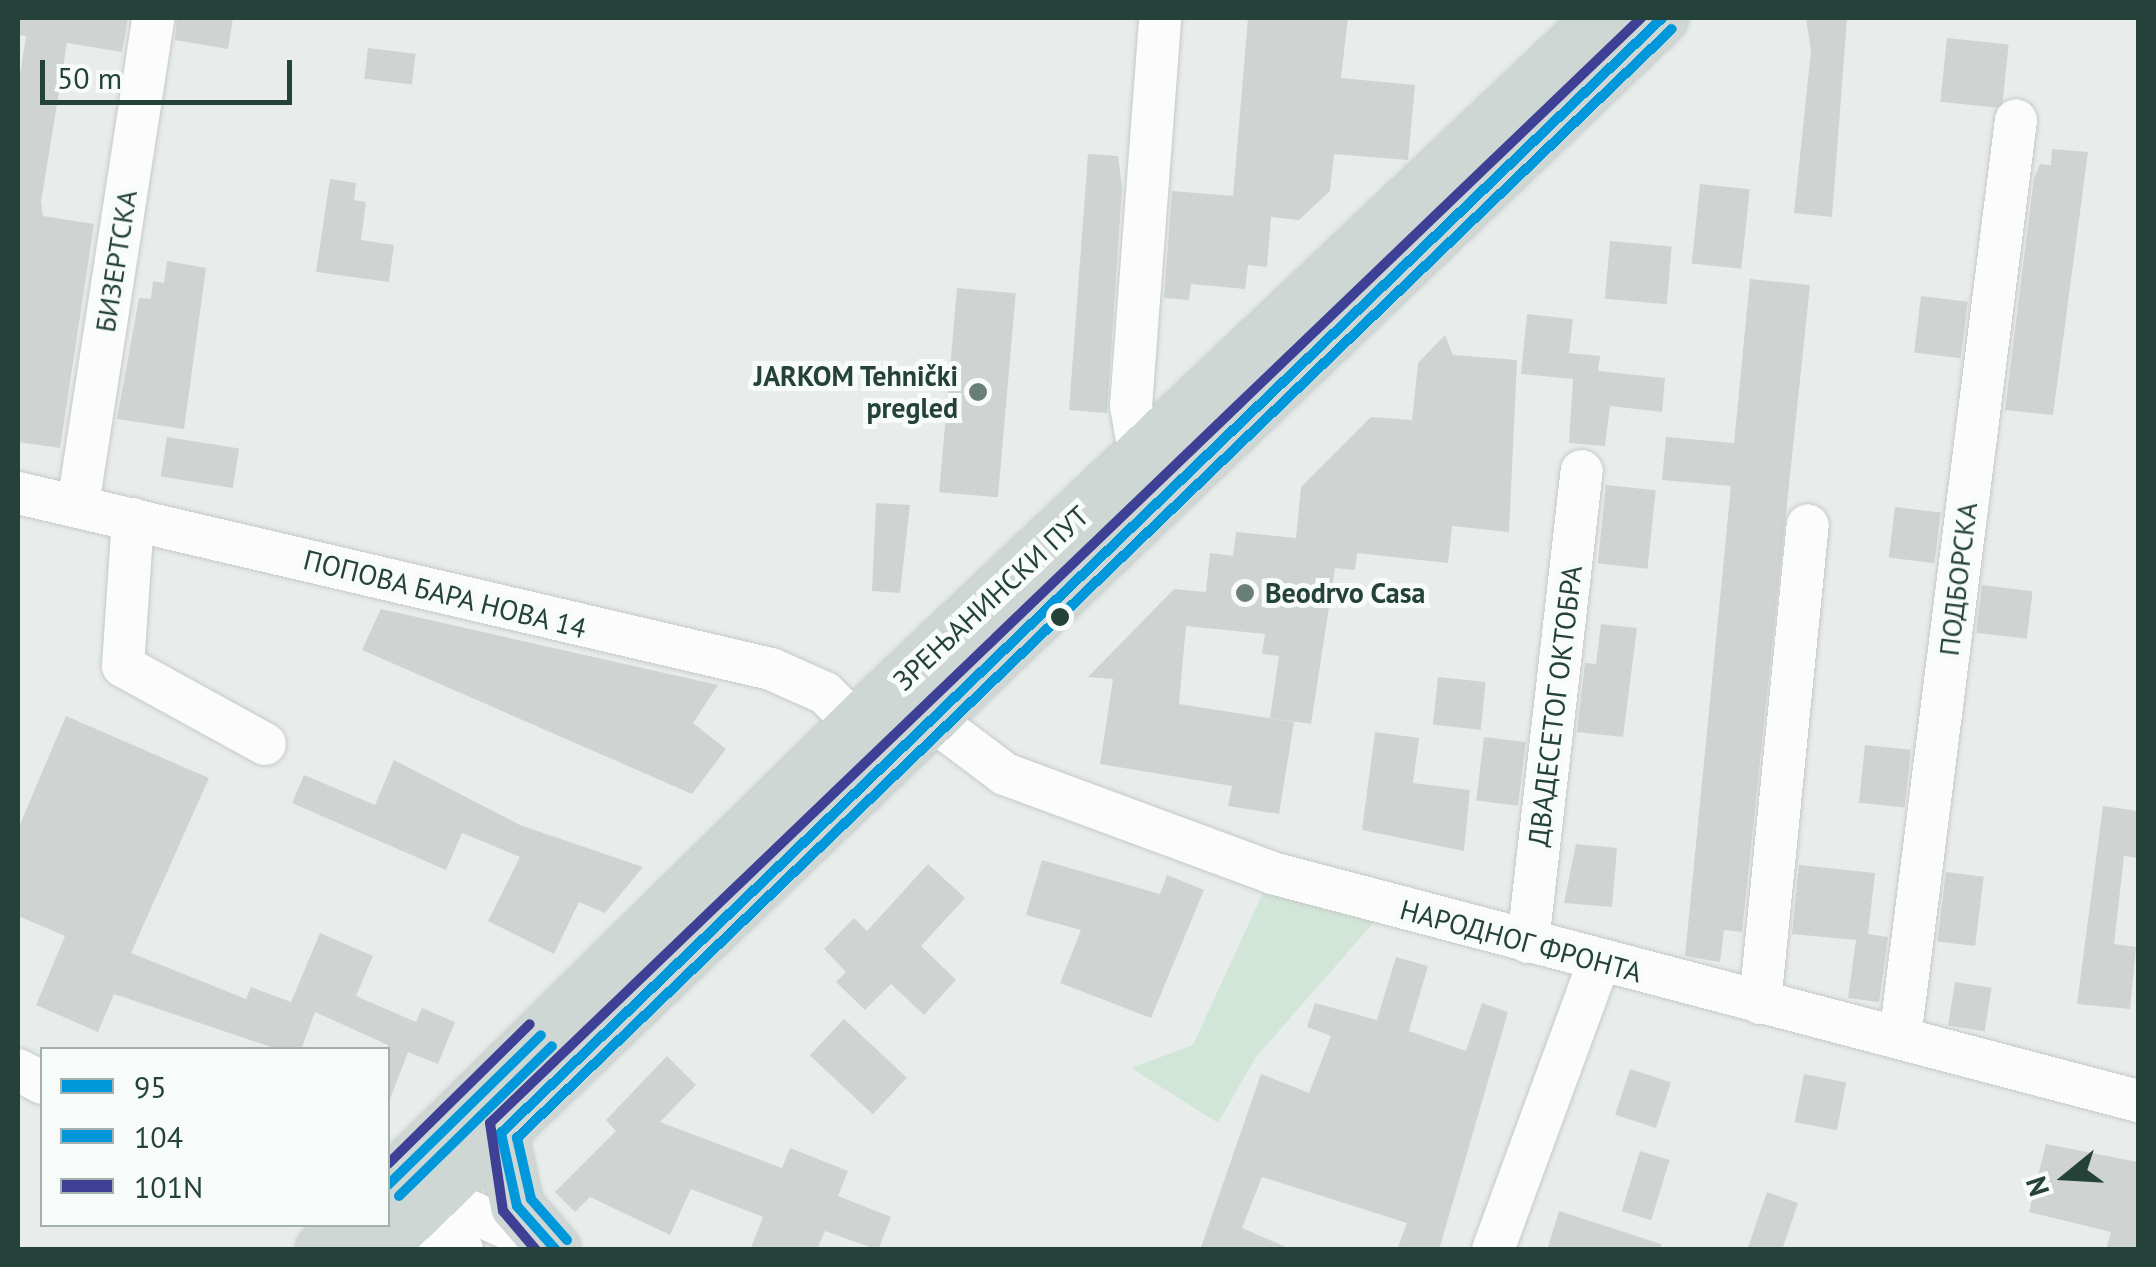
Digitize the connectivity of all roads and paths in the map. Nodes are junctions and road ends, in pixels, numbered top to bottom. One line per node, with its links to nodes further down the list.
1 (153, 18): 9 (street, БИЗЕРТСКА)
2 (1160, 18): 6 (street)
3 (1602, 18): 6 (main road, ЗРЕЊАНИНСКИ ПУТ)
4 (1662, 18): 12 (main road, ЗРЕЊАНИНСКИ ПУТ)
5 (2016, 120): 18 (street, ПОДБОРСКА)
6 (1140, 457): 13 (main road, ЗРЕЊАНИНСКИ ПУТ)
7 (1582, 471): 15 (street, ДВАДЕСЕТОГ ОКТОБРА)
8 (18, 493): 9 (street, ПОПОВА БАРА НОВА 14)
9 (78, 505): 10 (street, ПОПОВА БАРА НОВА 14)
10 (133, 518): 13 (street, ПОПОВА БАРА НОВА 14); 14 (street)
11 (1808, 525): 17 (street)
12 (929, 717): 15 (street, НАРОДНОГ ФРОНТА); 23 (main road, ЗРЕЊАНИНСКИ ПУТ)
13 (856, 724): 24 (main road, ЗРЕЊАНИНСКИ ПУТ)
14 (265, 744)
15 (1528, 942): 16 (street, НАРОДНОГ ФРОНТА)
16 (1598, 964): 17 (street, НАРОДНОГ ФРОНТА); 29 (street)
17 (1760, 1003): 18 (street, НАРОДНОГ ФРОНТА)
18 (1900, 1038): 22 (street, НАРОДНОГ ФРОНТА)
19 (18, 1070): 20 (street)
20 (40, 1082)
21 (2138, 1093): 22 (street)
22 (2138, 1101)
23 (501, 1133): 24 (main road, ЗРЕЊАНИНСКИ ПУТ); 26 (main road)
24 (396, 1205): 26 (street); 28 (street)
25 (345, 1227): 27 (main road)
26 (555, 1249)
27 (322, 1250)
28 (462, 1250)
29 (1493, 1250)

